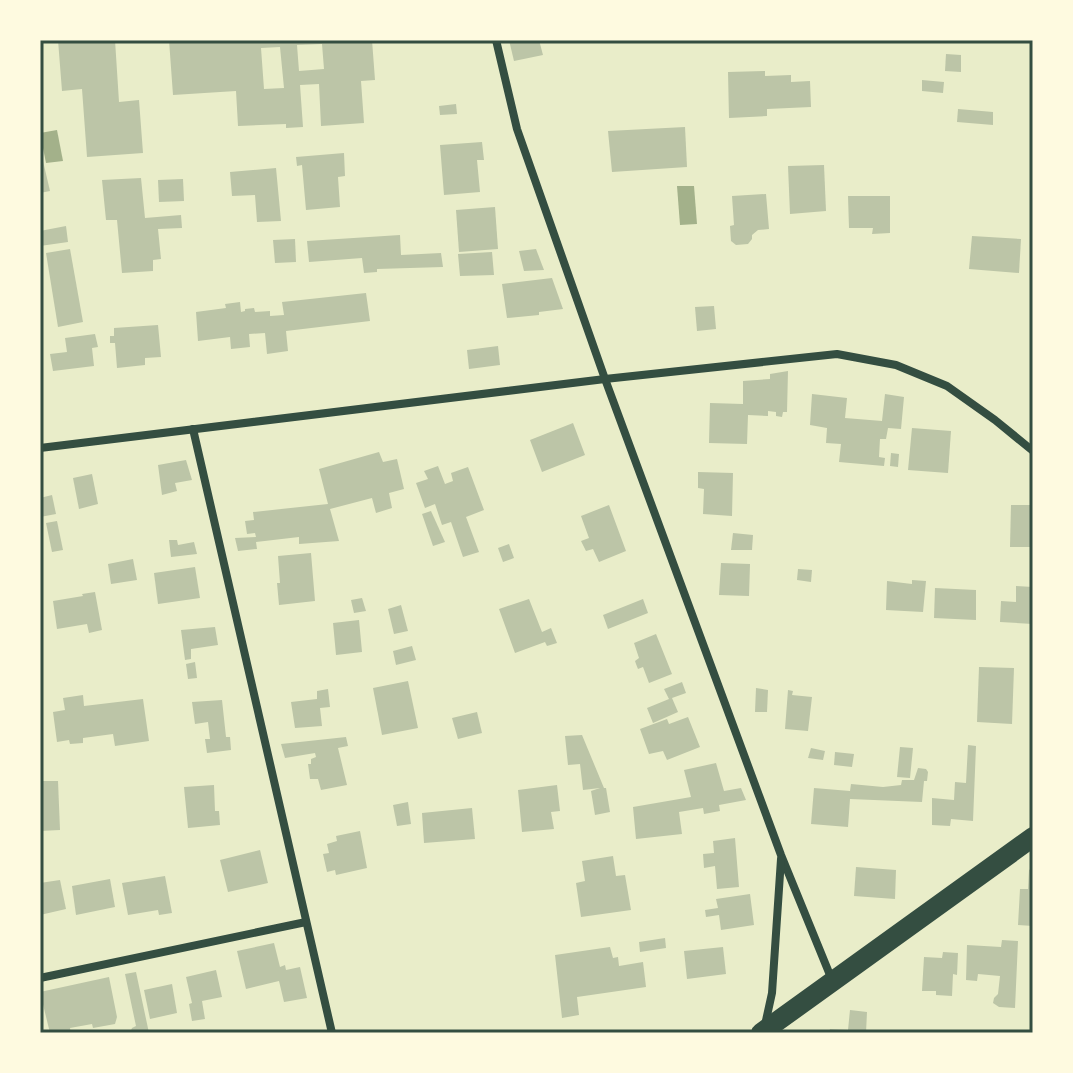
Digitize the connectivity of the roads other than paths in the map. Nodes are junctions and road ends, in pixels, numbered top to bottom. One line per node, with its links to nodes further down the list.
1 (496, 40): 2 (street)
2 (605, 379): 3 (street); 5 (street); 7 (street)
3 (193, 429): 4 (street); 8 (street)
4 (40, 448)
5 (1033, 451)
6 (1033, 837): 10 (main road)
7 (781, 855): 10 (street); 11 (street)
8 (306, 922): 9 (street); 12 (street)
9 (40, 978)
10 (833, 983): 11 (main road)
11 (763, 1032)
12 (332, 1033)

